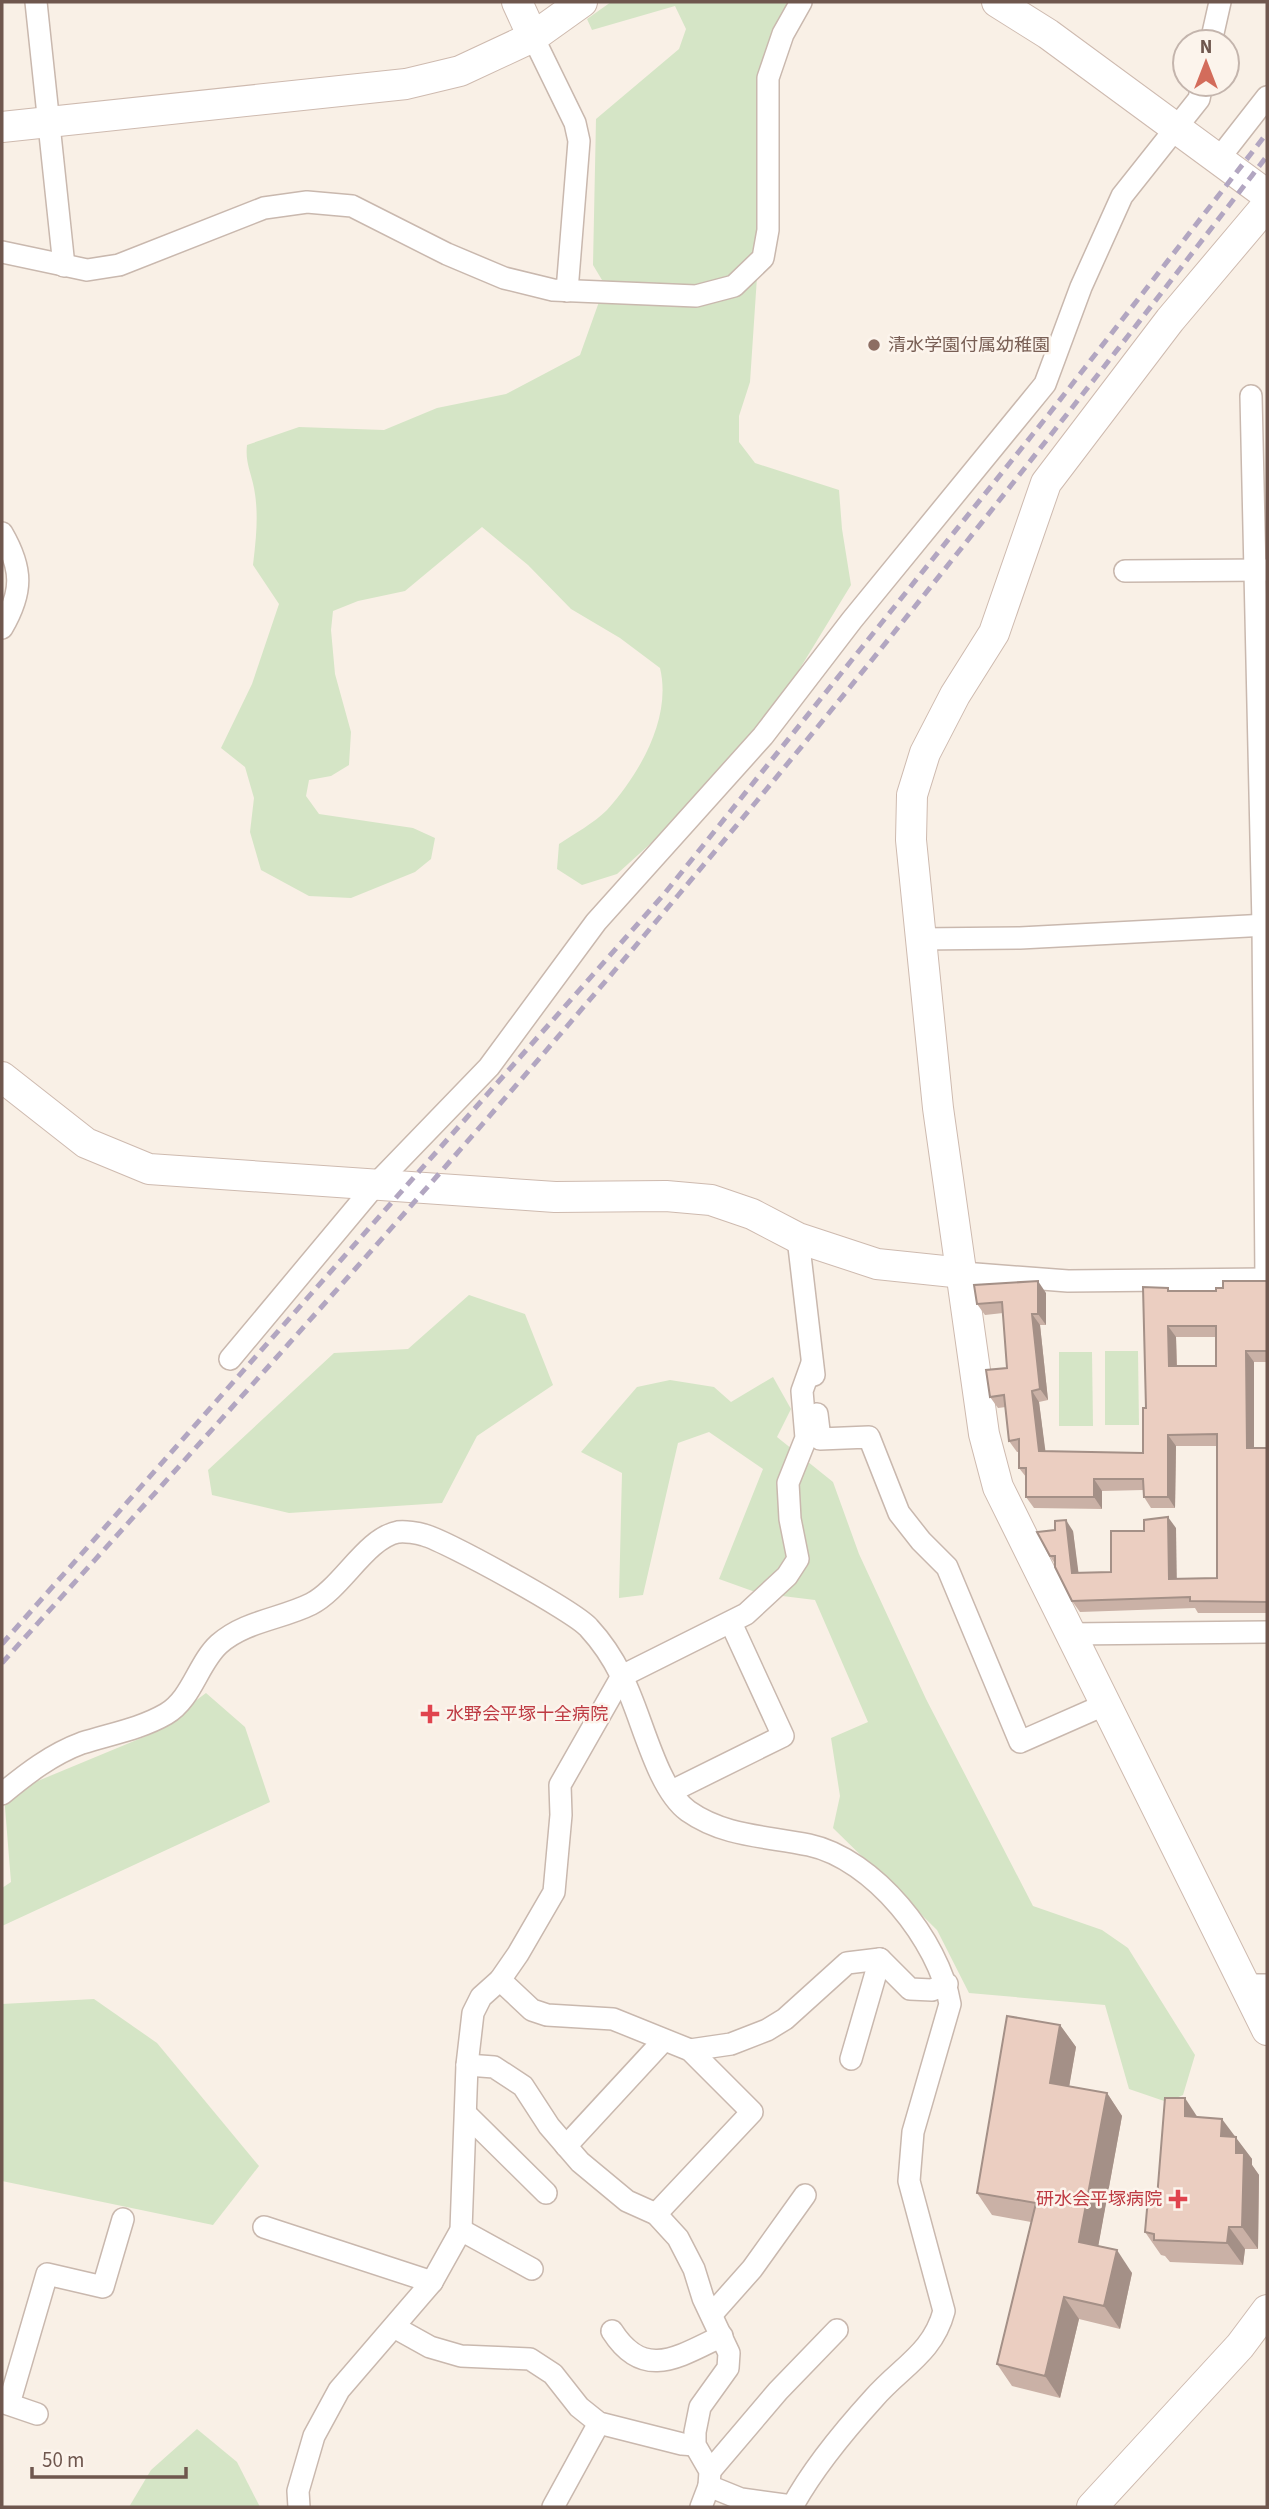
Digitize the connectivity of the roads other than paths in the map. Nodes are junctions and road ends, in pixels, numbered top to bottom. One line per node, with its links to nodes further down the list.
1 (36, 2): 11 (street)
2 (517, 2): 8 (street)
3 (582, 2): 8 (street)
4 (801, 2): 19 (street)
5 (997, 2): 13 (street)
6 (1220, 2): 7 (street)
7 (1214, 28)
8 (533, 37): 11 (street); 19 (street)
9 (1267, 97): 14 (street)
10 (1199, 98): 13 (street)
11 (50, 122): 12 (street); 18 (street)
12 (2, 127)
13 (1175, 127): 14 (street); 28 (street)
14 (1217, 162): 15 (street)
15 (1267, 195)
16 (1267, 205): 26 (street)
17 (2, 252): 18 (street)
18 (64, 265): 19 (street)
19 (567, 290)
20 (1251, 396): 23 (street)
21 (2, 533): 24 (street)
22 (1125, 570): 23 (street)
23 (1261, 570): 25 (street)
24 (2, 628)
25 (1265, 925): 26 (street); 31 (street)
26 (919, 939): 30 (street)
27 (2, 1077): 28 (street)
28 (377, 1183): 29 (street); 32 (street)
29 (798, 1238): 30 (street); 33 (street)
30 (963, 1273): 31 (street); 36 (street)
31 (1267, 1279)
32 (230, 1359)
33 (812, 1363): 34 (street); 38 (street)
34 (731, 1623): 37 (street); 39 (street)
35 (1267, 1632): 36 (street)
36 (1069, 1634): 38 (street)
37 (622, 1676): 39 (street); 40 (street); 42 (street)
38 (1104, 1705): 44 (street)
39 (672, 1791): 43 (street)
40 (2, 1794)
41 (880, 1959): 43 (street); 47 (street); 48 (street)
42 (500, 1980): 46 (street); 49 (street)
43 (947, 1984): 74 (street)
44 (1256, 1985): 45 (street)
45 (1267, 2030)
46 (663, 2041): 47 (street); 51 (street)
47 (690, 2050): 54 (street)
48 (851, 2059)
49 (467, 2065): 50 (street); 51 (street)
50 (467, 2115): 52 (street); 57 (street)
51 (566, 2146): 54 (street)
52 (547, 2193)
53 (805, 2195): 61 (street)
54 (656, 2214): 61 (street)
55 (123, 2219): 66 (street)
56 (264, 2227): 59 (street)
57 (461, 2230): 58 (street); 59 (street)
58 (532, 2269)
59 (432, 2282): 62 (street)
60 (1267, 2310): 75 (street)
61 (712, 2315): 65 (street)
62 (394, 2327): 68 (street); 71 (street)
63 (836, 2330): 70 (street)
64 (612, 2331): 65 (street)
65 (722, 2336): 69 (street)
66 (5, 2403): 67 (street)
67 (37, 2414)
68 (599, 2423): 69 (street); 72 (street)
69 (695, 2445): 70 (street)
70 (709, 2479): 73 (street); 74 (street)
71 (299, 2507)
72 (553, 2507)
73 (701, 2507)
74 (792, 2507)
75 (1092, 2507)

